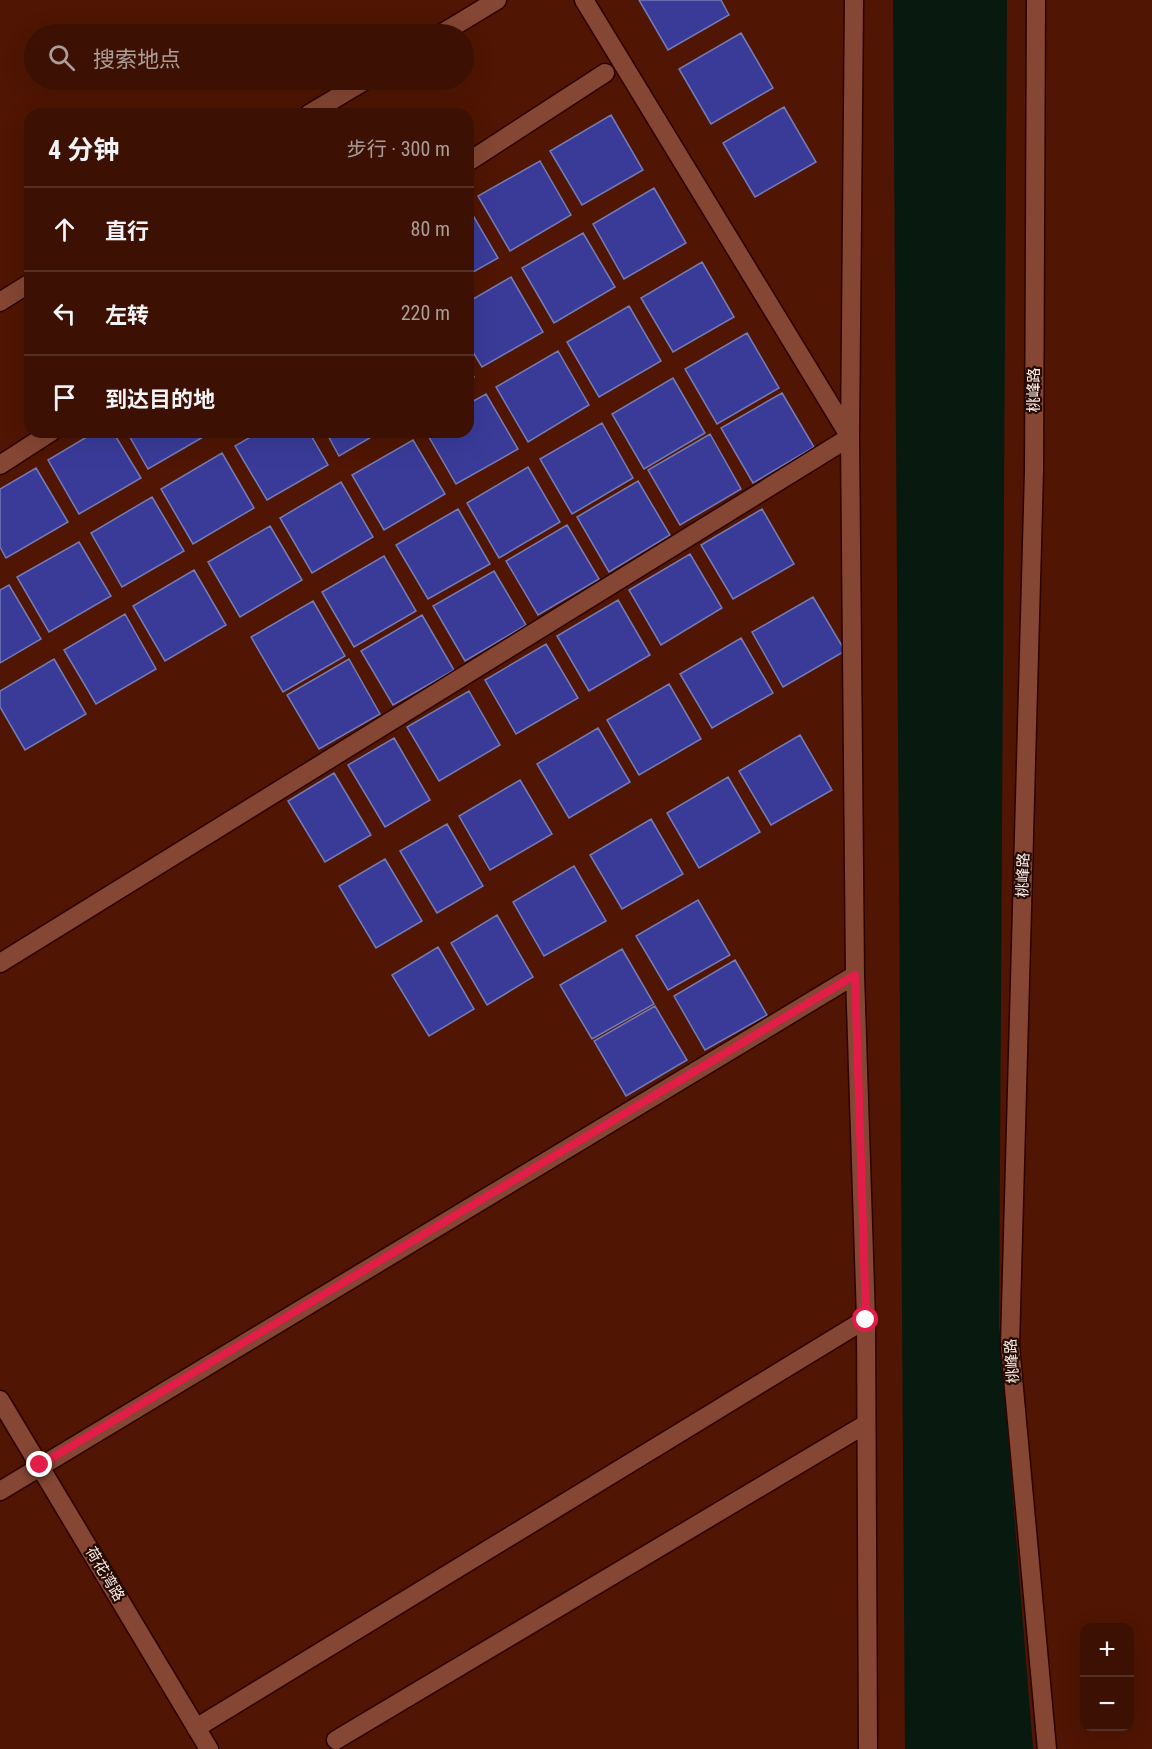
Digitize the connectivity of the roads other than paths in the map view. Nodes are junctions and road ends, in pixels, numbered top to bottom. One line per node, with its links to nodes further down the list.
1 (498, 0): 5 (street)
2 (584, 0): 12 (street)
3 (854, 0): 12 (street)
4 (1036, 0): 26 (street, 桃峰路)
5 (458, 24)
6 (605, 73): 9 (street)
7 (349, 90): 8 (street)
8 (319, 108)
9 (474, 158)
10 (24, 287): 11 (street)
11 (0, 302)
12 (850, 437): 15 (street); 16 (street)
13 (42, 438): 14 (street)
14 (0, 465)
15 (0, 963)
16 (855, 975): 17 (street); 20 (street)
17 (866, 1320): 19 (street); 22 (street)
18 (0, 1400): 20 (street, 荷花湾路)
19 (866, 1424): 23 (street); 25 (street)
20 (40, 1465): 21 (street); 22 (street, 荷花湾路)
21 (0, 1491)
22 (196, 1728): 24 (street, 荷花湾路)
23 (336, 1740)
24 (209, 1749)
25 (868, 1749)
26 (1047, 1749)

